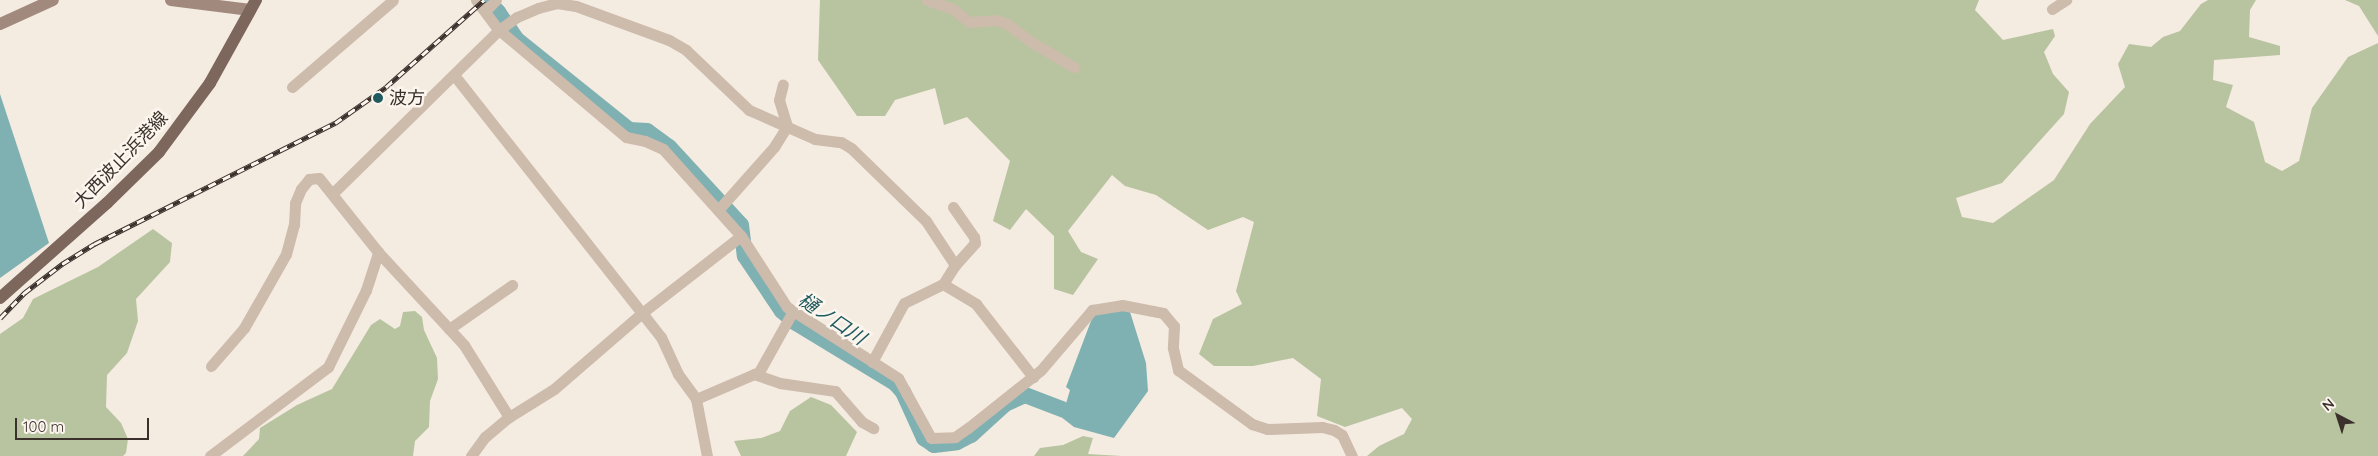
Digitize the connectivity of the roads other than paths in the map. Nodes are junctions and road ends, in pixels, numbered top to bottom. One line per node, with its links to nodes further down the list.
1 (53, 0): 11 (main road)
2 (171, 0): 8 (main road)
3 (393, 0): 16 (street)
4 (476, 0): 10 (street)
5 (496, 0): 10 (street)
6 (927, 0): 13 (street)
7 (2066, 0): 9 (street)
8 (253, 5): 26 (main road, 大西波止浜港線)
9 (2052, 8)
10 (486, 10): 12 (street)
11 (0, 24)
12 (499, 30): 14 (street); 17 (street); 20 (street)
13 (1074, 67)
14 (454, 75): 18 (street); 28 (street)
15 (783, 84): 17 (street)
16 (292, 87)
17 (787, 126): 20 (street); 23 (street)
18 (333, 194): 22 (street); 31 (street)
19 (953, 207): 23 (street)
20 (719, 209): 21 (street)
21 (741, 236): 27 (street); 28 (street)
22 (378, 252): 29 (street); 37 (street)
23 (954, 265): 24 (street)
24 (943, 284): 30 (street); 33 (street)
25 (512, 285): 29 (street)
26 (0, 298)
27 (793, 311): 30 (street); 32 (street)
28 (642, 313): 34 (street); 35 (street)
29 (449, 329): 35 (street)
30 (872, 362): 33 (street)
31 (211, 366)
32 (754, 374): 34 (street); 36 (street)
33 (1033, 377): 40 (street)
34 (696, 399): 39 (street)
35 (509, 417): 38 (street)
36 (873, 428)
37 (210, 456)
38 (470, 456)
39 (707, 456)
40 (1352, 456)

